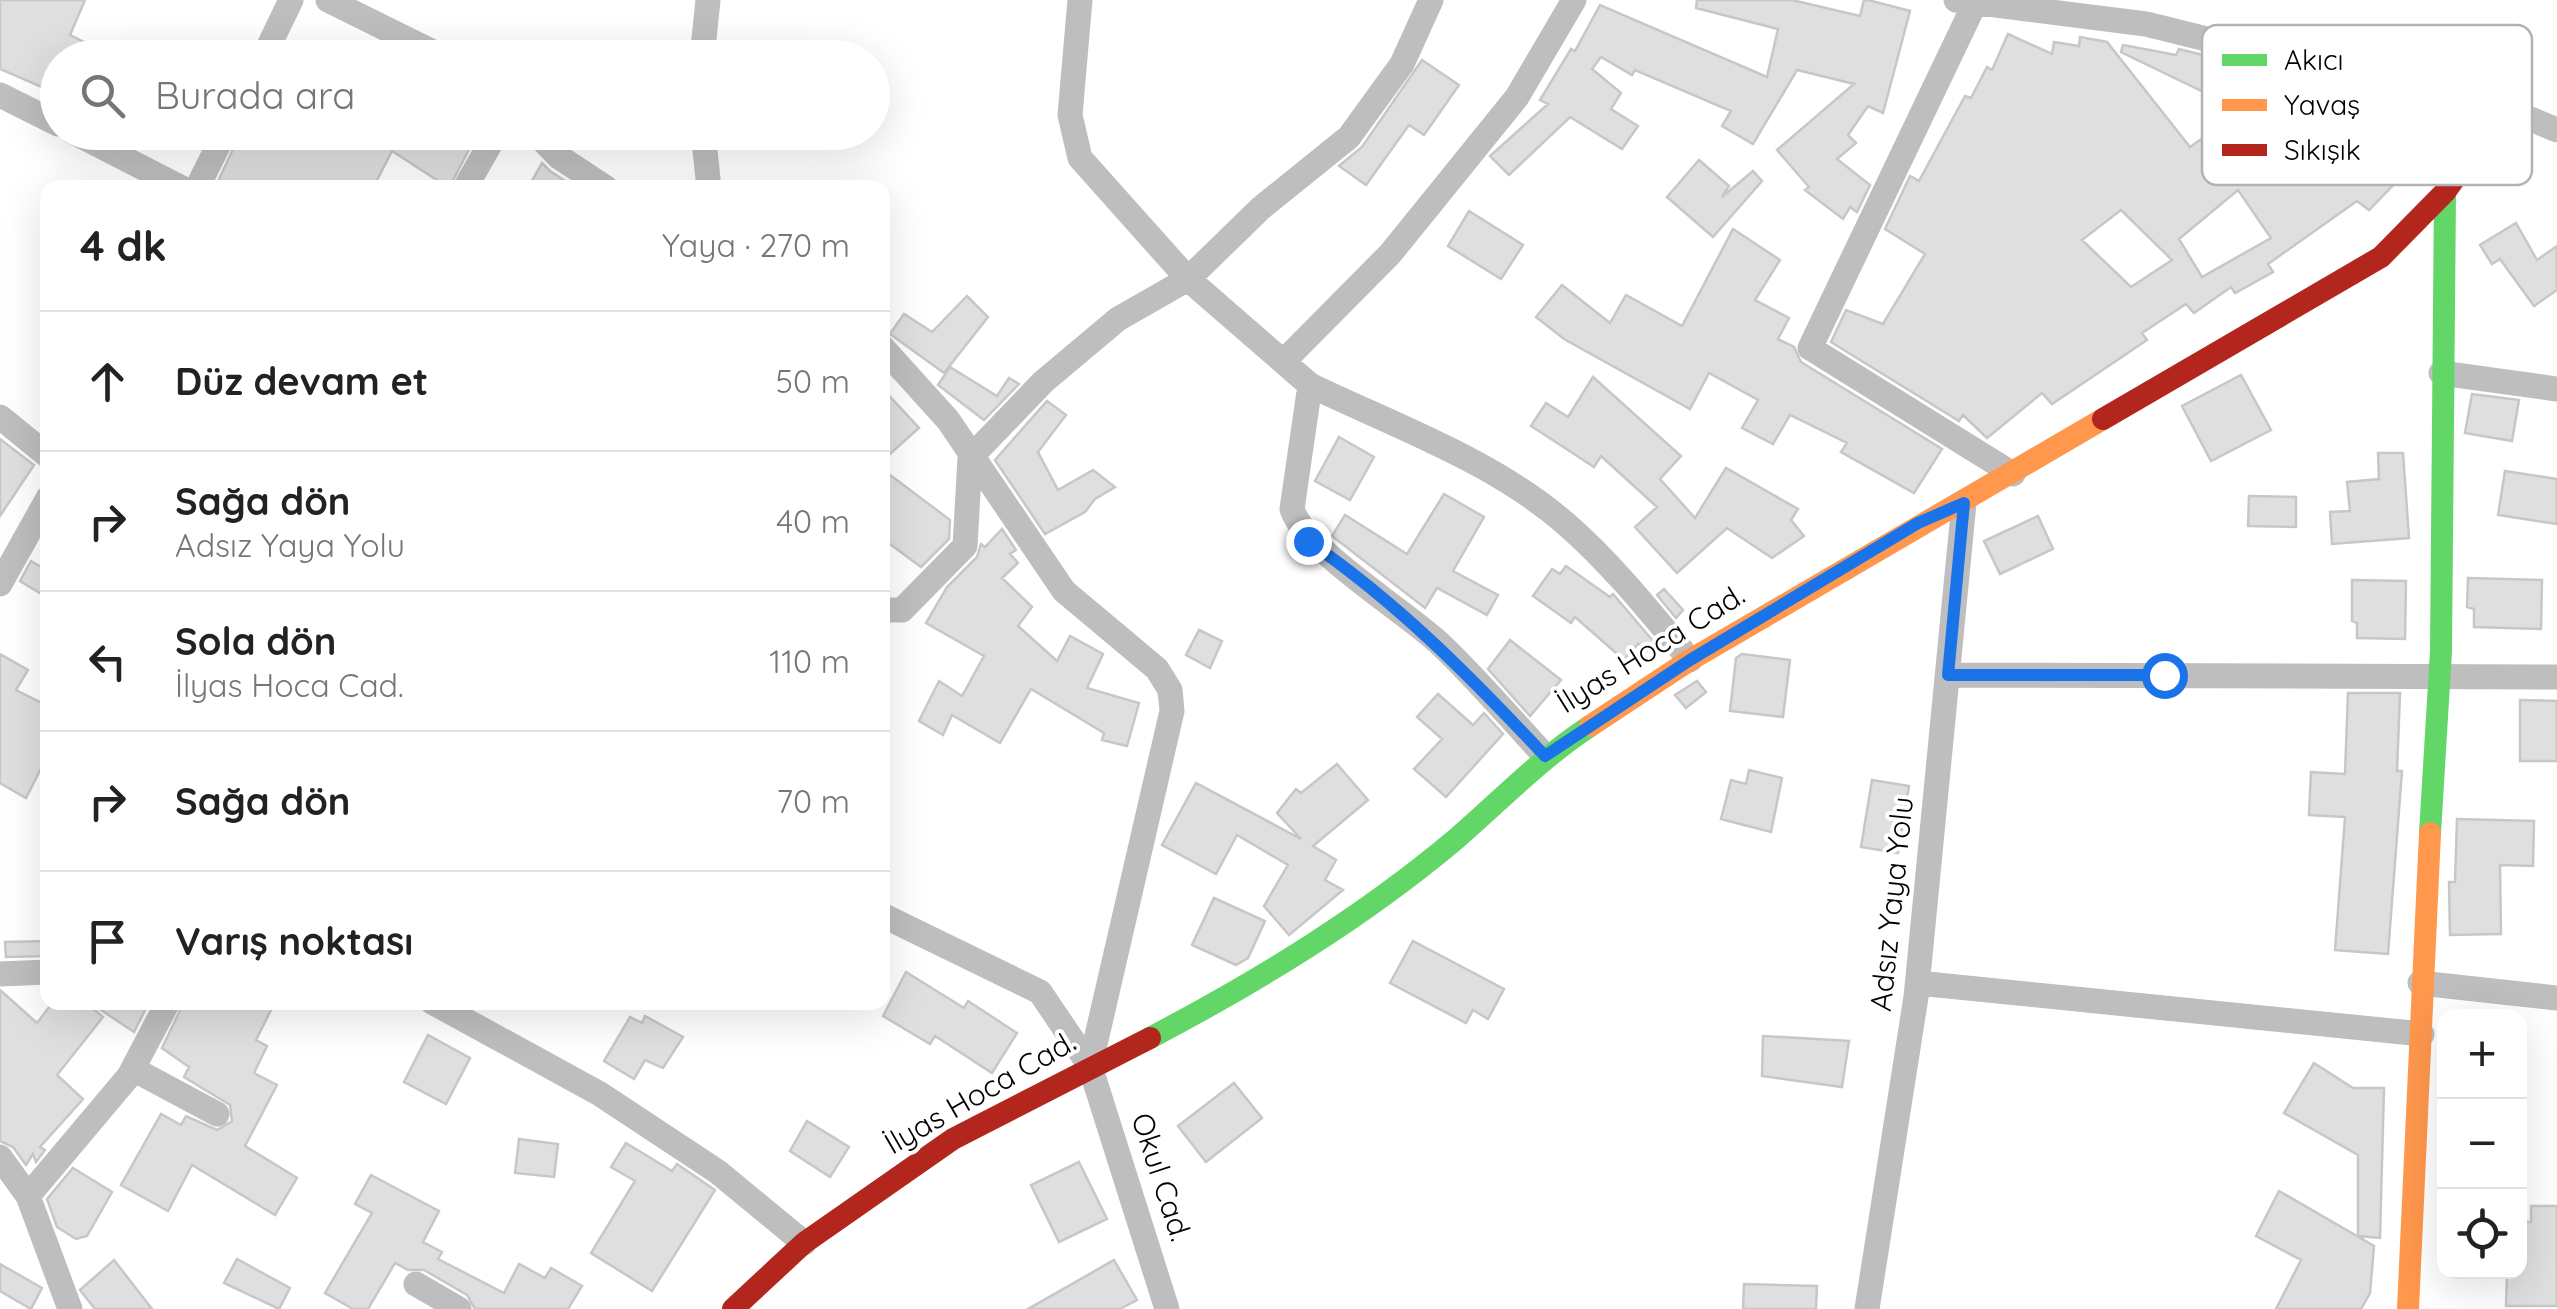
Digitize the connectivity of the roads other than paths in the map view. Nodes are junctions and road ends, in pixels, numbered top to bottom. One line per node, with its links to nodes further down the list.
1 (291, 0): 10 (street)
2 (328, 0): 11 (street)
3 (708, 0): 12 (street)
4 (1080, 0): 29 (street)
5 (1431, 0): 29 (street)
6 (1574, 0): 31 (street)
7 (1965, 2): 8 (street); 38 (street)
8 (2148, 12): 9 (street)
9 (2202, 28)
10 (271, 40)
11 (409, 40)
12 (704, 40)
13 (0, 96): 14 (street)
14 (40, 115)
15 (2545, 116): 16 (street)
16 (2557, 130)
17 (108, 150): 22 (street)
18 (216, 150): 23 (street)
19 (487, 150): 24 (street)
20 (552, 150): 25 (street)
21 (705, 150): 26 (street)
22 (166, 180)
23 (202, 180)
24 (470, 180)
25 (593, 180)
26 (708, 180)
27 (2450, 185): 28 (street, İlyas Hoca Cad.)
28 (2445, 192): 32 (street); 38 (street, İlyas Hoca Cad.)
29 (1188, 279): 31 (street); 37 (street)
30 (890, 356): 37 (street)
31 (1285, 360): 33 (street)
32 (2442, 373): 34 (street); 44 (street)
33 (1310, 384): 43 (street); 47 (street)
34 (2557, 390)
35 (0, 418): 36 (street)
36 (40, 450)
37 (970, 458): 42 (street); 57 (street)
38 (2013, 474): 39 (street, İlyas Hoca Cad.)
39 (1964, 503): 43 (street, İlyas Hoca Cad.); 45 (street, Adsız Yaya Yolu)
40 (40, 512): 41 (street)
41 (0, 584)
42 (890, 610)
43 (1690, 660): 47 (street, İlyas Hoca Cad.)
44 (2440, 674): 45 (street); 46 (street); 52 (street)
45 (1948, 675): 51 (street, Adsız Yaya Yolu)
46 (2557, 676)
47 (1545, 756): 57 (street, İlyas Hoca Cad.)
48 (890, 919): 57 (street)
49 (40, 972): 50 (street)
50 (0, 974)
51 (1918, 983): 56 (street); 68 (street, Adsız Yaya Yolu)
52 (2420, 983): 53 (street); 56 (street)
53 (2557, 998)
54 (164, 1010): 58 (street)
55 (447, 1010): 62 (street)
56 (2422, 1034): 69 (street)
57 (1090, 1066): 62 (street, İlyas Hoca Cad.); 67 (street, Okul Cad.)
58 (133, 1069): 59 (street); 61 (street)
59 (217, 1114)
60 (0, 1157): 61 (street)
61 (28, 1196): 64 (street)
62 (804, 1243): 66 (street, İlyas Hoca Cad.)
63 (416, 1284): 65 (street)
64 (70, 1309)
65 (459, 1309)
66 (733, 1309)
67 (1167, 1309)
68 (1867, 1309)
69 (2408, 1309)

